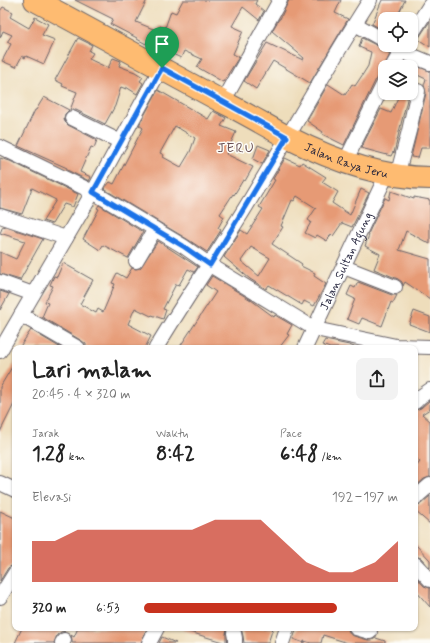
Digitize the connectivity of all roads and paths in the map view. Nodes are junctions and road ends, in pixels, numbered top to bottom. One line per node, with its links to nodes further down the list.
1 (35, 0): 10 (main road, Jalan Raya Jeru)
2 (280, 0): 13 (street)
3 (370, 0): 5 (street)
4 (430, 5): 6 (street)
5 (355, 24): 7 (street); 15 (street)
6 (418, 24)
7 (378, 38)
8 (409, 52): 9 (street)
9 (430, 63)
10 (162, 68): 13 (main road, Jalan Raya Jeru); 16 (street)
11 (378, 95): 18 (street)
12 (416, 100): 19 (street, Jalan Sultan Agung)
13 (222, 102): 15 (main road, Jalan Raya Jeru)
14 (72, 118): 16 (street)
15 (287, 137): 18 (main road, Jalan Raya Jeru); 26 (street)
16 (121, 142): 21 (street)
17 (0, 147): 21 (street)
18 (345, 162): 19 (main road, Jalan Raya Jeru)
19 (392, 175): 20 (main road, Jalan Raya Jeru); 27 (street, Jalan Sultan Agung)
20 (430, 178)
21 (93, 192): 23 (street); 24 (street)
22 (0, 216): 24 (street)
23 (155, 229): 25 (street); 26 (street)
24 (66, 238): 30 (street)
25 (136, 261)
26 (210, 265): 32 (street); 34 (street)
27 (344, 267): 29 (street); 32 (street, Jalan Sultan Agung)
28 (0, 282): 30 (street)
29 (395, 287)
30 (33, 294): 31 (street)
31 (21, 315): 33 (street); 39 (street)
32 (315, 329): 35 (street, Jalan Sultan Agung); 36 (street)
33 (73, 345)
34 (158, 345)
35 (307, 345)
36 (398, 345)
37 (418, 347): 38 (street)
38 (430, 348)
39 (0, 351)
40 (0, 483): 42 (street)
41 (430, 485): 43 (street)
42 (12, 489)
43 (418, 495)
44 (418, 567): 46 (street)
45 (12, 578): 47 (street)
46 (430, 580)
47 (0, 597)
48 (155, 631): 52 (street)
49 (286, 631): 53 (street)
50 (366, 631): 51 (street)
51 (370, 632)
52 (149, 643)
53 (282, 643)

